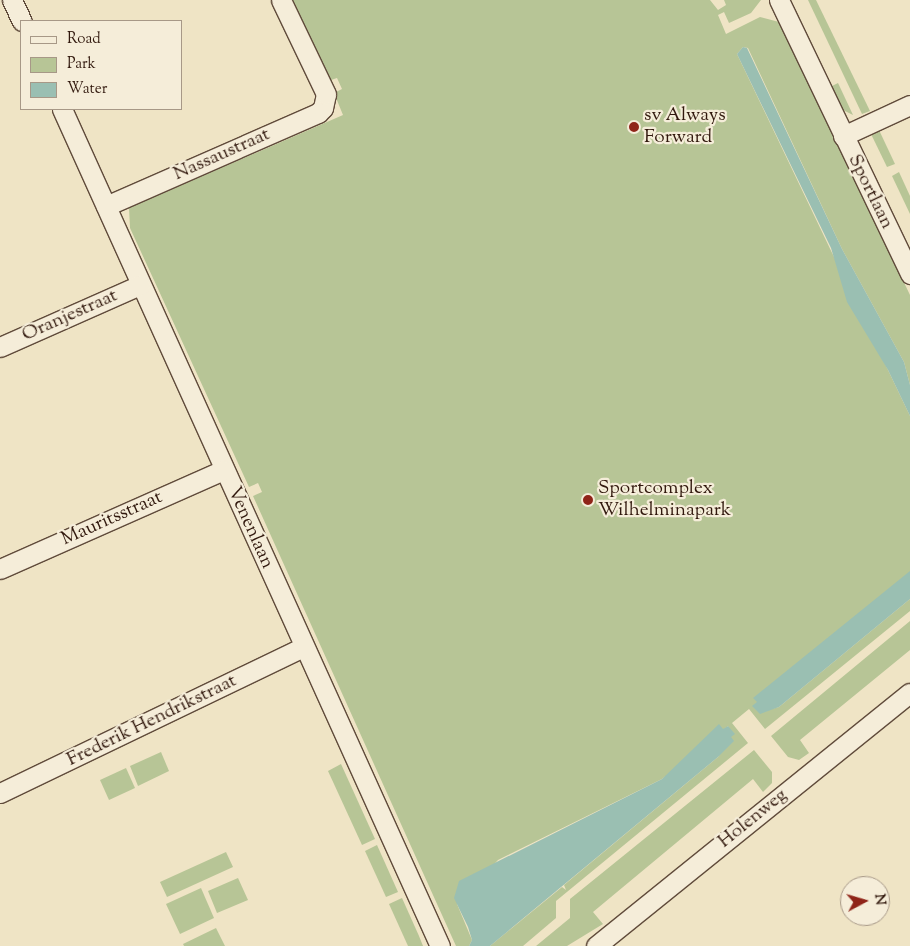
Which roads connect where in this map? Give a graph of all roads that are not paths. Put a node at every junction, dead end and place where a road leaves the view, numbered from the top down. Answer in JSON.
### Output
{"nodes":[{"id":1,"x":12,"y":0,"type":"edge"},
{"id":2,"x":281,"y":0,"type":"edge"},
{"id":3,"x":779,"y":0,"type":"edge"},
{"id":4,"x":22,"y":20,"type":"edge"},
{"id":5,"x":910,"y":105,"type":"edge"},
{"id":6,"x":62,"y":110,"type":"edge"},
{"id":7,"x":843,"y":136,"type":"junction"},
{"id":8,"x":106,"y":206,"type":"junction"},
{"id":9,"x":910,"y":274,"type":"edge"},
{"id":10,"x":140,"y":285,"type":"junction"},
{"id":11,"x":0,"y":347,"type":"edge"},
{"id":12,"x":224,"y":470,"type":"junction"},
{"id":13,"x":0,"y":568,"type":"edge"},
{"id":14,"x":304,"y":647,"type":"junction"},
{"id":15,"x":910,"y":693,"type":"edge"},
{"id":16,"x":0,"y":793,"type":"edge"},
{"id":17,"x":440,"y":946,"type":"edge"},
{"id":18,"x":596,"y":946,"type":"edge"}],
"edges":[{"from":1,"to":4,"type":"street"},
{"from":2,"to":8,"type":"street","name":"Nassaustraat"},
{"from":3,"to":7,"type":"street","name":"Sportlaan"},
{"from":5,"to":7,"type":"street","name":"Sportlaan"},
{"from":6,"to":8,"type":"street","name":"Venenlaan"},
{"from":7,"to":9,"type":"street","name":"Sportlaan"},
{"from":8,"to":10,"type":"street","name":"Venenlaan"},
{"from":10,"to":11,"type":"street","name":"Oranjestraat"},
{"from":10,"to":12,"type":"street","name":"Venenlaan"},
{"from":12,"to":13,"type":"street","name":"Mauritsstraat"},
{"from":12,"to":14,"type":"street","name":"Venenlaan"},
{"from":14,"to":16,"type":"street","name":"Frederik Hendrikstraat"},
{"from":14,"to":17,"type":"street","name":"Venenlaan"},
{"from":15,"to":18,"type":"street","name":"Holenweg"}]}
